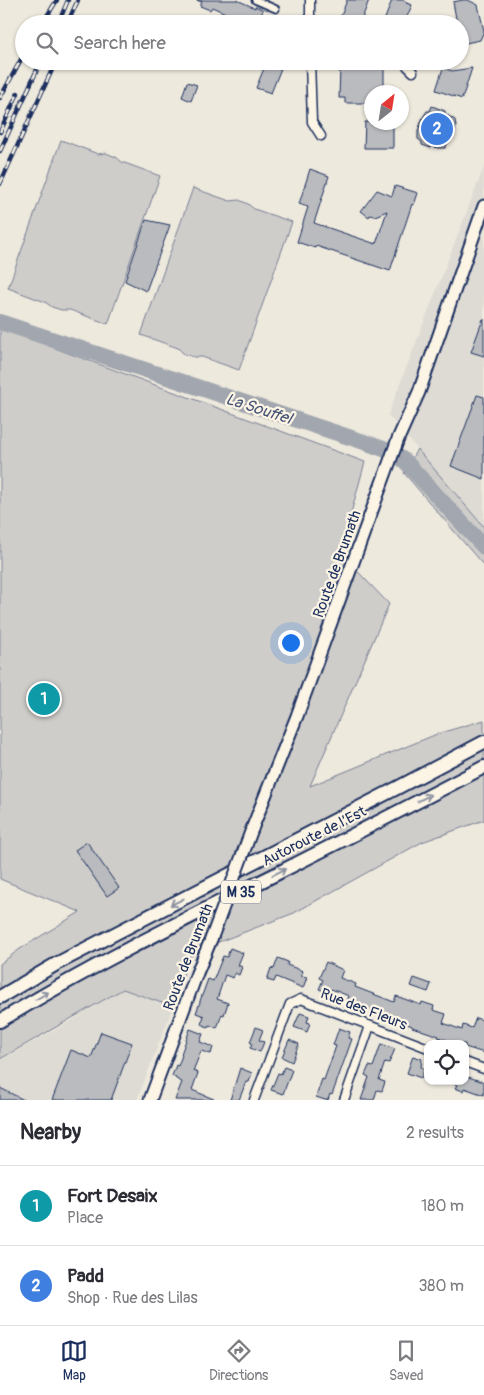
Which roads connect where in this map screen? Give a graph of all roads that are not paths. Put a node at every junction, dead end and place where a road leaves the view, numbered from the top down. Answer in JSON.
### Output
{"nodes":[{"id":1,"x":255,"y":0,"type":"edge"},
{"id":2,"x":310,"y":0,"type":"edge"},
{"id":3,"x":276,"y":9,"type":"dead end"},
{"id":4,"x":310,"y":15,"type":"edge"},
{"id":5,"x":310,"y":70,"type":"edge"},
{"id":6,"x":322,"y":136,"type":"dead end"},
{"id":7,"x":484,"y":206,"type":"edge"},
{"id":8,"x":484,"y":742,"type":"edge"},
{"id":9,"x":484,"y":766,"type":"edge"},
{"id":10,"x":0,"y":997,"type":"edge"},
{"id":11,"x":0,"y":1021,"type":"edge"},
{"id":12,"x":370,"y":1026,"type":"junction"},
{"id":13,"x":424,"y":1046,"type":"edge"},
{"id":14,"x":469,"y":1063,"type":"edge"},
{"id":15,"x":484,"y":1069,"type":"edge"},
{"id":16,"x":150,"y":1100,"type":"edge"},
{"id":17,"x":254,"y":1100,"type":"edge"},
{"id":18,"x":344,"y":1100,"type":"edge"}],
"edges":[{"from":1,"to":3,"type":"street"},
{"from":2,"to":4,"type":"street"},
{"from":5,"to":6,"type":"street"},
{"from":7,"to":16,"type":"main road","name":"Route de Brumath","bridge":true},
{"from":8,"to":10,"type":"highway","name":"Autoroute de l’Est","number":"M 35","one_way":true},
{"from":11,"to":9,"type":"highway","name":"Autoroute de l’Est","number":"M 35","one_way":true},
{"from":12,"to":13,"type":"street","name":"Rue des Fleurs"},
{"from":12,"to":17,"type":"street","name":"Rue des Fleurs"},
{"from":12,"to":18,"type":"street"},
{"from":14,"to":15,"type":"street"}]}
